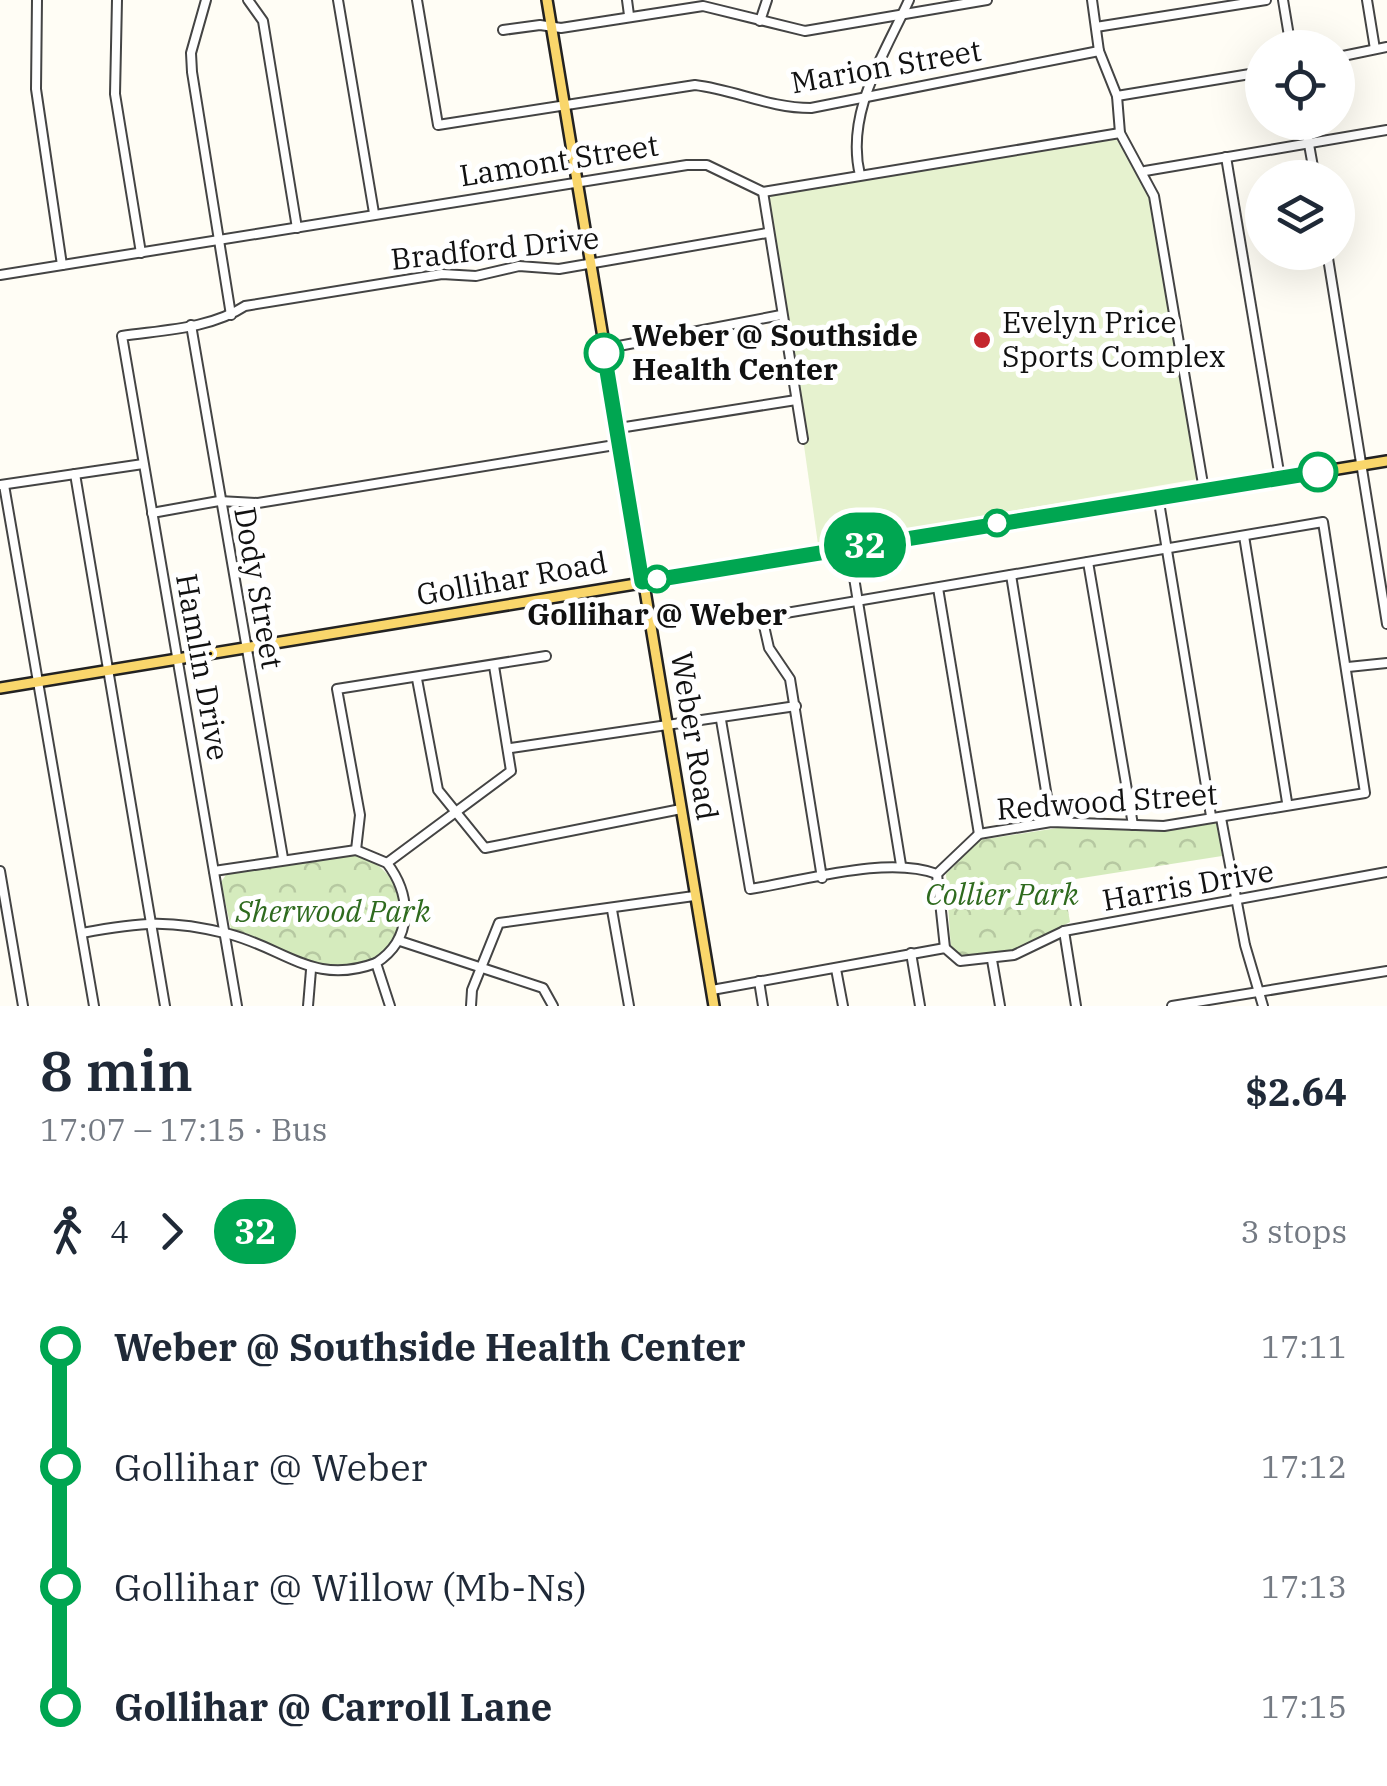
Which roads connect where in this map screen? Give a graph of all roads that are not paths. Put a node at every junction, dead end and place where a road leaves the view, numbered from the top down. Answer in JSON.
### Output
{"nodes":[{"id":1,"x":37,"y":0,"type":"edge"},
{"id":2,"x":116,"y":0,"type":"edge"},
{"id":3,"x":206,"y":0,"type":"edge"},
{"id":4,"x":248,"y":0,"type":"edge"},
{"id":5,"x":338,"y":0,"type":"edge"},
{"id":6,"x":417,"y":0,"type":"edge"},
{"id":7,"x":547,"y":0,"type":"edge"},
{"id":8,"x":627,"y":0,"type":"edge"},
{"id":9,"x":767,"y":0,"type":"edge"},
{"id":10,"x":909,"y":0,"type":"edge"},
{"id":11,"x":987,"y":0,"type":"edge"},
{"id":12,"x":1092,"y":0,"type":"edge"},
{"id":13,"x":1266,"y":0,"type":"edge"},
{"id":14,"x":1283,"y":0,"type":"edge"},
{"id":15,"x":1367,"y":0,"type":"edge"},
{"id":16,"x":703,"y":3,"type":"edge"},
{"id":17,"x":903,"y":14,"type":"junction"},
{"id":18,"x":629,"y":16,"type":"junction"},
{"id":19,"x":760,"y":21,"type":"junction"},
{"id":20,"x":551,"y":27,"type":"junction"},
{"id":21,"x":1096,"y":27,"type":"junction"},
{"id":22,"x":503,"y":30,"type":"dead end"},
{"id":23,"x":1288,"y":30,"type":"edge"},
{"id":24,"x":1387,"y":47,"type":"edge"},
{"id":25,"x":1375,"y":49,"type":"junction"},
{"id":26,"x":1099,"y":51,"type":"junction"},
{"id":27,"x":1355,"y":53,"type":"edge"},
{"id":28,"x":1245,"y":75,"type":"edge"},
{"id":29,"x":867,"y":96,"type":"junction"},
{"id":30,"x":1117,"y":96,"type":"junction"},
{"id":31,"x":563,"y":104,"type":"junction"},
{"id":32,"x":1387,"y":130,"type":"edge"},
{"id":33,"x":1120,"y":133,"type":"junction"},
{"id":34,"x":1309,"y":140,"type":"edge"},
{"id":35,"x":1310,"y":143,"type":"junction"},
{"id":36,"x":1226,"y":157,"type":"junction"},
{"id":37,"x":1312,"y":160,"type":"edge"},
{"id":38,"x":1144,"y":171,"type":"junction"},
{"id":39,"x":860,"y":174,"type":"junction"},
{"id":40,"x":576,"y":181,"type":"junction"},
{"id":41,"x":764,"y":192,"type":"junction"},
{"id":42,"x":374,"y":214,"type":"junction"},
{"id":43,"x":297,"y":228,"type":"junction"},
{"id":44,"x":767,"y":234,"type":"junction"},
{"id":45,"x":217,"y":240,"type":"junction"},
{"id":46,"x":141,"y":253,"type":"junction"},
{"id":47,"x":589,"y":264,"type":"junction"},
{"id":48,"x":62,"y":265,"type":"junction"},
{"id":49,"x":1329,"y":270,"type":"edge"},
{"id":50,"x":0,"y":275,"type":"edge"},
{"id":51,"x":230,"y":315,"type":"junction"},
{"id":52,"x":781,"y":315,"type":"junction"},
{"id":53,"x":191,"y":326,"type":"junction"},
{"id":54,"x":122,"y":336,"type":"joint"},
{"id":55,"x":603,"y":349,"type":"junction"},
{"id":56,"x":796,"y":400,"type":"junction"},
{"id":57,"x":618,"y":428,"type":"junction"},
{"id":58,"x":803,"y":439,"type":"dead end"},
{"id":59,"x":621,"y":444,"type":"junction"},
{"id":60,"x":1387,"y":461,"type":"edge"},
{"id":61,"x":144,"y":464,"type":"junction"},
{"id":62,"x":1360,"y":466,"type":"junction"},
{"id":63,"x":75,"y":474,"type":"junction"},
{"id":64,"x":1280,"y":478,"type":"junction"},
{"id":65,"x":2,"y":485,"type":"edge"},
{"id":66,"x":1204,"y":490,"type":"junction"},
{"id":67,"x":1158,"y":496,"type":"junction"},
{"id":68,"x":219,"y":500,"type":"junction"},
{"id":69,"x":152,"y":513,"type":"junction"},
{"id":70,"x":1244,"y":536,"type":"junction"},
{"id":71,"x":849,"y":547,"type":"junction"},
{"id":72,"x":1166,"y":548,"type":"junction"},
{"id":73,"x":1088,"y":562,"type":"junction"},
{"id":74,"x":1011,"y":574,"type":"junction"},
{"id":75,"x":642,"y":582,"type":"junction"},
{"id":76,"x":938,"y":588,"type":"junction"},
{"id":77,"x":1384,"y":595,"type":"edge"},
{"id":78,"x":857,"y":601,"type":"junction"},
{"id":79,"x":1387,"y":624,"type":"edge"},
{"id":80,"x":248,"y":651,"type":"junction"},
{"id":81,"x":546,"y":656,"type":"dead end"},
{"id":82,"x":178,"y":660,"type":"junction"},
{"id":83,"x":1387,"y":663,"type":"edge"},
{"id":84,"x":494,"y":666,"type":"junction"},
{"id":85,"x":1348,"y":667,"type":"junction"},
{"id":86,"x":108,"y":672,"type":"junction"},
{"id":87,"x":417,"y":679,"type":"junction"},
{"id":88,"x":38,"y":681,"type":"junction"},
{"id":89,"x":0,"y":688,"type":"edge"},
{"id":90,"x":796,"y":706,"type":"junction"},
{"id":91,"x":720,"y":720,"type":"junction"},
{"id":92,"x":668,"y":724,"type":"junction"},
{"id":93,"x":511,"y":748,"type":"junction"},
{"id":94,"x":1288,"y":802,"type":"junction"},
{"id":95,"x":681,"y":809,"type":"junction"},
{"id":96,"x":457,"y":812,"type":"junction"},
{"id":97,"x":1216,"y":817,"type":"junction"},
{"id":98,"x":1052,"y":822,"type":"junction"},
{"id":99,"x":1133,"y":825,"type":"junction"},
{"id":100,"x":979,"y":834,"type":"junction"},
{"id":101,"x":356,"y":850,"type":"junction"},
{"id":102,"x":283,"y":858,"type":"junction"},
{"id":103,"x":387,"y":863,"type":"junction"},
{"id":104,"x":900,"y":865,"type":"junction"},
{"id":105,"x":214,"y":870,"type":"junction"},
{"id":106,"x":0,"y":871,"type":"edge"},
{"id":107,"x":1387,"y":872,"type":"edge"},
{"id":108,"x":937,"y":874,"type":"junction"},
{"id":109,"x":822,"y":878,"type":"junction"},
{"id":110,"x":694,"y":896,"type":"junction"},
{"id":111,"x":1236,"y":900,"type":"junction"},
{"id":112,"x":612,"y":910,"type":"junction"},
{"id":113,"x":150,"y":920,"type":"junction"},
{"id":114,"x":1064,"y":931,"type":"junction"},
{"id":115,"x":82,"y":933,"type":"junction"},
{"id":116,"x":224,"y":933,"type":"junction"},
{"id":117,"x":400,"y":941,"type":"junction"},
{"id":118,"x":945,"y":948,"type":"junction"},
{"id":119,"x":911,"y":953,"type":"junction"},
{"id":120,"x":992,"y":960,"type":"junction"},
{"id":121,"x":376,"y":963,"type":"junction"},
{"id":122,"x":482,"y":967,"type":"junction"},
{"id":123,"x":836,"y":969,"type":"junction"},
{"id":124,"x":311,"y":970,"type":"junction"},
{"id":125,"x":1387,"y":971,"type":"edge"},
{"id":126,"x":759,"y":982,"type":"junction"},
{"id":127,"x":712,"y":990,"type":"junction"},
{"id":128,"x":1260,"y":992,"type":"junction"},
{"id":129,"x":23,"y":1006,"type":"edge"},
{"id":130,"x":94,"y":1006,"type":"edge"},
{"id":131,"x":164,"y":1006,"type":"edge"},
{"id":132,"x":236,"y":1006,"type":"edge"},
{"id":133,"x":308,"y":1006,"type":"edge"},
{"id":134,"x":390,"y":1006,"type":"edge"},
{"id":135,"x":472,"y":1006,"type":"edge"},
{"id":136,"x":553,"y":1006,"type":"edge"},
{"id":137,"x":629,"y":1006,"type":"edge"},
{"id":138,"x":714,"y":1006,"type":"edge"},
{"id":139,"x":763,"y":1006,"type":"edge"},
{"id":140,"x":843,"y":1006,"type":"edge"},
{"id":141,"x":920,"y":1006,"type":"edge"},
{"id":142,"x":1000,"y":1006,"type":"edge"},
{"id":143,"x":1076,"y":1006,"type":"edge"},
{"id":144,"x":1172,"y":1006,"type":"edge"},
{"id":145,"x":1263,"y":1006,"type":"edge"}],
"edges":[{"from":1,"to":48,"type":"street"},
{"from":2,"to":46,"type":"street"},
{"from":3,"to":45,"type":"street"},
{"from":4,"to":43,"type":"street"},
{"from":5,"to":42,"type":"street"},
{"from":6,"to":31,"type":"street","name":"Marion Street"},
{"from":7,"to":20,"type":"main road","name":"Weber Road"},
{"from":8,"to":18,"type":"street"},
{"from":9,"to":19,"type":"street"},
{"from":10,"to":17,"type":"street"},
{"from":11,"to":17,"type":"street"},
{"from":12,"to":21,"type":"street"},
{"from":13,"to":21,"type":"street"},
{"from":14,"to":23,"type":"street"},
{"from":15,"to":25,"type":"street"},
{"from":16,"to":18,"type":"street"},
{"from":16,"to":19,"type":"street"},
{"from":17,"to":19,"type":"street"},
{"from":17,"to":29,"type":"street"},
{"from":18,"to":20,"type":"street"},
{"from":20,"to":22,"type":"street"},
{"from":20,"to":31,"type":"main road","name":"Weber Road"},
{"from":21,"to":26,"type":"street"},
{"from":24,"to":25,"type":"street"},
{"from":25,"to":27,"type":"street"},
{"from":26,"to":29,"type":"street","name":"Marion Street"},
{"from":26,"to":30,"type":"street"},
{"from":28,"to":30,"type":"street"},
{"from":29,"to":31,"type":"street","name":"Marion Street"},
{"from":29,"to":39,"type":"street"},
{"from":30,"to":33,"type":"street"},
{"from":31,"to":40,"type":"main road","name":"Weber Road"},
{"from":32,"to":35,"type":"street"},
{"from":33,"to":38,"type":"street"},
{"from":33,"to":39,"type":"street"},
{"from":34,"to":35,"type":"street"},
{"from":35,"to":36,"type":"street"},
{"from":35,"to":37,"type":"street"},
{"from":36,"to":38,"type":"street"},
{"from":36,"to":64,"type":"street"},
{"from":38,"to":66,"type":"street"},
{"from":39,"to":41,"type":"street"},
{"from":40,"to":41,"type":"street","name":"Lamont Street"},
{"from":40,"to":42,"type":"street","name":"Lamont Street"},
{"from":40,"to":47,"type":"main road","name":"Weber Road"},
{"from":41,"to":44,"type":"street"},
{"from":42,"to":43,"type":"street","name":"Lamont Street"},
{"from":43,"to":45,"type":"street","name":"Lamont Street"},
{"from":44,"to":47,"type":"street","name":"Bradford Drive"},
{"from":44,"to":52,"type":"street"},
{"from":45,"to":46,"type":"street","name":"Lamont Street"},
{"from":45,"to":51,"type":"street"},
{"from":46,"to":48,"type":"street","name":"Lamont Street"},
{"from":47,"to":51,"type":"street","name":"Bradford Drive"},
{"from":47,"to":55,"type":"main road","name":"Weber Road"},
{"from":48,"to":50,"type":"street","name":"Lamont Street"},
{"from":49,"to":62,"type":"street"},
{"from":51,"to":53,"type":"street","name":"Bradford Drive"},
{"from":52,"to":55,"type":"street"},
{"from":52,"to":56,"type":"street"},
{"from":53,"to":54,"type":"street","name":"Bradford Drive"},
{"from":53,"to":68,"type":"street","name":"Dody Street"},
{"from":54,"to":61,"type":"street","name":"Hamlin Drive"},
{"from":55,"to":57,"type":"main road","name":"Weber Road"},
{"from":56,"to":57,"type":"street"},
{"from":56,"to":58,"type":"street"},
{"from":57,"to":59,"type":"main road","name":"Weber Road"},
{"from":59,"to":68,"type":"street"},
{"from":59,"to":75,"type":"main road","name":"Weber Road"},
{"from":60,"to":62,"type":"main road","name":"Gollihar Road"},
{"from":61,"to":63,"type":"street"},
{"from":61,"to":69,"type":"street","name":"Hamlin Drive"},
{"from":62,"to":64,"type":"main road","name":"Gollihar Road"},
{"from":62,"to":77,"type":"street"},
{"from":63,"to":65,"type":"street"},
{"from":63,"to":86,"type":"street"},
{"from":64,"to":66,"type":"main road","name":"Gollihar Road"},
{"from":65,"to":88,"type":"street"},
{"from":66,"to":67,"type":"main road","name":"Gollihar Road"},
{"from":67,"to":71,"type":"main road","name":"Gollihar Road"},
{"from":67,"to":72,"type":"street"},
{"from":68,"to":69,"type":"street"},
{"from":68,"to":80,"type":"street","name":"Dody Street"},
{"from":69,"to":82,"type":"street","name":"Hamlin Drive"},
{"from":70,"to":72,"type":"street"},
{"from":70,"to":85,"type":"street"},
{"from":70,"to":94,"type":"street"},
{"from":71,"to":75,"type":"main road","name":"Gollihar Road"},
{"from":71,"to":78,"type":"street"},
{"from":72,"to":73,"type":"street"},
{"from":72,"to":97,"type":"street"},
{"from":73,"to":74,"type":"street"},
{"from":73,"to":99,"type":"street"},
{"from":74,"to":76,"type":"street"},
{"from":74,"to":98,"type":"street"},
{"from":75,"to":80,"type":"main road","name":"Gollihar Road"},
{"from":75,"to":92,"type":"main road","name":"Weber Road"},
{"from":76,"to":78,"type":"street"},
{"from":76,"to":100,"type":"street"},
{"from":77,"to":79,"type":"street"},
{"from":78,"to":90,"type":"street"},
{"from":78,"to":104,"type":"street"},
{"from":80,"to":82,"type":"main road","name":"Gollihar Road"},
{"from":80,"to":102,"type":"street","name":"Dody Street"},
{"from":81,"to":84,"type":"street"},
{"from":82,"to":86,"type":"main road","name":"Gollihar Road"},
{"from":82,"to":105,"type":"street","name":"Hamlin Drive"},
{"from":83,"to":85,"type":"street"},
{"from":84,"to":87,"type":"street"},
{"from":84,"to":93,"type":"street"},
{"from":85,"to":94,"type":"street","name":"Redwood Street"},
{"from":86,"to":88,"type":"main road","name":"Gollihar Road"},
{"from":86,"to":113,"type":"street"},
{"from":87,"to":96,"type":"street"},
{"from":87,"to":101,"type":"street"},
{"from":88,"to":89,"type":"main road","name":"Gollihar Road"},
{"from":88,"to":115,"type":"street"},
{"from":90,"to":91,"type":"street"},
{"from":90,"to":109,"type":"street"},
{"from":91,"to":92,"type":"street"},
{"from":91,"to":109,"type":"street"},
{"from":92,"to":93,"type":"street"},
{"from":92,"to":95,"type":"main road","name":"Weber Road"},
{"from":93,"to":96,"type":"street"},
{"from":94,"to":97,"type":"street","name":"Redwood Street"},
{"from":95,"to":96,"type":"street"},
{"from":95,"to":110,"type":"main road","name":"Weber Road"},
{"from":96,"to":103,"type":"street"},
{"from":97,"to":99,"type":"street","name":"Redwood Street"},
{"from":97,"to":111,"type":"street"},
{"from":98,"to":99,"type":"street","name":"Redwood Street"},
{"from":98,"to":100,"type":"street","name":"Redwood Street"},
{"from":100,"to":108,"type":"street","name":"Redwood Street"},
{"from":101,"to":102,"type":"street"},
{"from":101,"to":103,"type":"street"},
{"from":102,"to":105,"type":"street"},
{"from":103,"to":117,"type":"street"},
{"from":104,"to":108,"type":"street"},
{"from":104,"to":109,"type":"street"},
{"from":105,"to":116,"type":"street","name":"Hamlin Drive"},
{"from":106,"to":129,"type":"street"},
{"from":107,"to":111,"type":"street","name":"Harris Drive"},
{"from":108,"to":118,"type":"street"},
{"from":110,"to":112,"type":"street"},
{"from":110,"to":127,"type":"main road","name":"Weber Road"},
{"from":111,"to":114,"type":"street","name":"Harris Drive"},
{"from":111,"to":128,"type":"street"},
{"from":112,"to":122,"type":"street"},
{"from":112,"to":137,"type":"street"},
{"from":113,"to":115,"type":"street"},
{"from":113,"to":116,"type":"street"},
{"from":113,"to":131,"type":"street"},
{"from":114,"to":120,"type":"street","name":"Harris Drive"},
{"from":114,"to":143,"type":"street"},
{"from":115,"to":130,"type":"street"},
{"from":116,"to":124,"type":"street"},
{"from":116,"to":132,"type":"street","name":"Hamlin Drive"},
{"from":117,"to":121,"type":"street"},
{"from":117,"to":122,"type":"street"},
{"from":118,"to":119,"type":"street"},
{"from":118,"to":120,"type":"street"},
{"from":119,"to":123,"type":"street"},
{"from":119,"to":141,"type":"street"},
{"from":120,"to":142,"type":"street"},
{"from":121,"to":124,"type":"street"},
{"from":121,"to":134,"type":"street"},
{"from":122,"to":135,"type":"street"},
{"from":122,"to":136,"type":"street"},
{"from":123,"to":126,"type":"street"},
{"from":123,"to":140,"type":"street"},
{"from":124,"to":133,"type":"street"},
{"from":125,"to":128,"type":"street"},
{"from":126,"to":127,"type":"street"},
{"from":126,"to":139,"type":"street"},
{"from":127,"to":138,"type":"main road","name":"Weber Road"},
{"from":128,"to":144,"type":"street"},
{"from":128,"to":145,"type":"street"}]}
